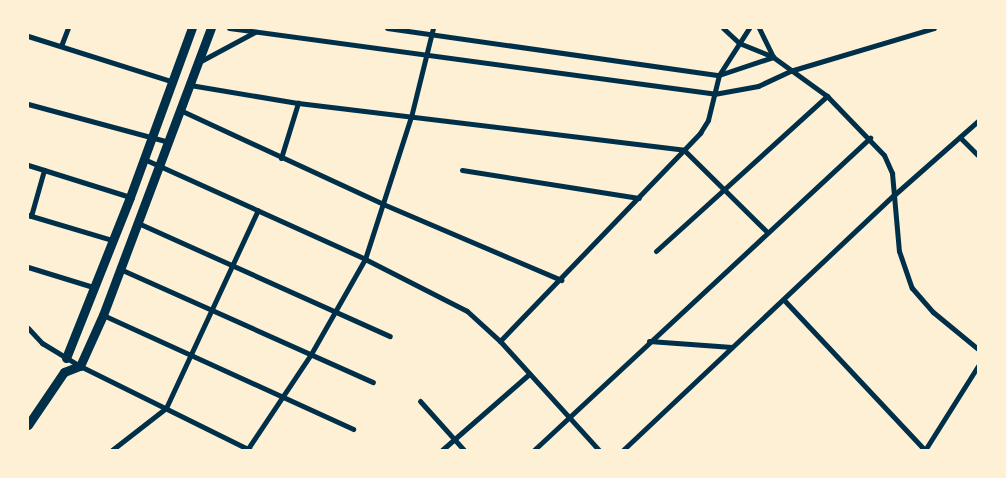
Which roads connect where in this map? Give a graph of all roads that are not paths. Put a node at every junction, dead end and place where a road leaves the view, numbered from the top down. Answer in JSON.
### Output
{"nodes":[{"id":1,"x":68,"y":28,"type":"edge"},
{"id":2,"x":192,"y":28,"type":"edge"},
{"id":3,"x":211,"y":28,"type":"edge"},
{"id":4,"x":230,"y":28,"type":"edge"},
{"id":5,"x":387,"y":28,"type":"edge"},
{"id":6,"x":723,"y":28,"type":"edge"},
{"id":7,"x":749,"y":28,"type":"edge"},
{"id":8,"x":759,"y":28,"type":"edge"},
{"id":9,"x":934,"y":28,"type":"edge"},
{"id":10,"x":432,"y":30,"type":"edge"},
{"id":11,"x":256,"y":32,"type":"junction"},
{"id":12,"x":28,"y":36,"type":"edge"},
{"id":13,"x":739,"y":43,"type":"junction"},
{"id":14,"x":60,"y":46,"type":"junction"},
{"id":15,"x":426,"y":54,"type":"junction"},
{"id":16,"x":773,"y":57,"type":"junction"},
{"id":17,"x":199,"y":62,"type":"junction"},
{"id":18,"x":790,"y":71,"type":"junction"},
{"id":19,"x":719,"y":75,"type":"junction"},
{"id":20,"x":171,"y":81,"type":"junction"},
{"id":21,"x":190,"y":85,"type":"junction"},
{"id":22,"x":714,"y":94,"type":"junction"},
{"id":23,"x":827,"y":96,"type":"junction"},
{"id":24,"x":298,"y":103,"type":"junction"},
{"id":25,"x":28,"y":104,"type":"edge"},
{"id":26,"x":180,"y":110,"type":"junction"},
{"id":27,"x":28,"y":111,"type":"edge"},
{"id":28,"x":411,"y":117,"type":"junction"},
{"id":29,"x":978,"y":120,"type":"edge"},
{"id":30,"x":960,"y":136,"type":"junction"},
{"id":31,"x":152,"y":137,"type":"junction"},
{"id":32,"x":870,"y":138,"type":"junction"},
{"id":33,"x":168,"y":142,"type":"junction"},
{"id":34,"x":684,"y":150,"type":"junction"},
{"id":35,"x":978,"y":155,"type":"edge"},
{"id":36,"x":281,"y":158,"type":"junction"},
{"id":37,"x":144,"y":159,"type":"junction"},
{"id":38,"x":28,"y":165,"type":"edge"},
{"id":39,"x":160,"y":165,"type":"junction"},
{"id":40,"x":44,"y":170,"type":"junction"},
{"id":41,"x":462,"y":170,"type":"dead end"},
{"id":42,"x":724,"y":189,"type":"junction"},
{"id":43,"x":894,"y":195,"type":"junction"},
{"id":44,"x":130,"y":197,"type":"junction"},
{"id":45,"x":640,"y":198,"type":"junction"},
{"id":46,"x":383,"y":204,"type":"junction"},
{"id":47,"x":258,"y":210,"type":"junction"},
{"id":48,"x":29,"y":215,"type":"edge"},
{"id":49,"x":138,"y":223,"type":"junction"},
{"id":50,"x":766,"y":231,"type":"junction"},
{"id":51,"x":112,"y":240,"type":"junction"},
{"id":52,"x":656,"y":250,"type":"dead end"},
{"id":53,"x":365,"y":259,"type":"junction"},
{"id":54,"x":232,"y":265,"type":"junction"},
{"id":55,"x":28,"y":267,"type":"edge"},
{"id":56,"x":120,"y":269,"type":"junction"},
{"id":57,"x":561,"y":280,"type":"junction"},
{"id":58,"x":93,"y":287,"type":"junction"},
{"id":59,"x":784,"y":300,"type":"junction"},
{"id":60,"x":212,"y":310,"type":"junction"},
{"id":61,"x":336,"y":312,"type":"junction"},
{"id":62,"x":103,"y":315,"type":"junction"},
{"id":63,"x":28,"y":328,"type":"edge"},
{"id":64,"x":390,"y":336,"type":"dead end"},
{"id":65,"x":500,"y":341,"type":"junction"},
{"id":66,"x":649,"y":341,"type":"junction"},
{"id":67,"x":732,"y":347,"type":"junction"},
{"id":68,"x":978,"y":349,"type":"edge"},
{"id":69,"x":311,"y":354,"type":"junction"},
{"id":70,"x":190,"y":355,"type":"junction"},
{"id":71,"x":66,"y":358,"type":"junction"},
{"id":72,"x":80,"y":366,"type":"junction"},
{"id":73,"x":978,"y":366,"type":"edge"},
{"id":74,"x":64,"y":372,"type":"junction"},
{"id":75,"x":529,"y":374,"type":"junction"},
{"id":76,"x":374,"y":382,"type":"dead end"},
{"id":77,"x":284,"y":398,"type":"junction"},
{"id":78,"x":420,"y":401,"type":"dead end"},
{"id":79,"x":166,"y":408,"type":"junction"},
{"id":80,"x":31,"y":417,"type":"edge"},
{"id":81,"x":569,"y":418,"type":"junction"},
{"id":82,"x":28,"y":426,"type":"edge"},
{"id":83,"x":353,"y":429,"type":"dead end"},
{"id":84,"x":455,"y":440,"type":"junction"},
{"id":85,"x":116,"y":450,"type":"edge"},
{"id":86,"x":249,"y":450,"type":"edge"},
{"id":87,"x":442,"y":450,"type":"edge"},
{"id":88,"x":464,"y":450,"type":"edge"},
{"id":89,"x":534,"y":450,"type":"edge"},
{"id":90,"x":599,"y":450,"type":"edge"},
{"id":91,"x":623,"y":450,"type":"edge"},
{"id":92,"x":925,"y":450,"type":"edge"}],
"edges":[{"from":1,"to":14,"type":"street"},
{"from":2,"to":20,"type":"street"},
{"from":3,"to":17,"type":"street"},
{"from":4,"to":11,"type":"street"},
{"from":5,"to":10,"type":"street"},
{"from":6,"to":13,"type":"street"},
{"from":7,"to":13,"type":"street"},
{"from":8,"to":16,"type":"street"},
{"from":9,"to":18,"type":"street"},
{"from":10,"to":15,"type":"street"},
{"from":10,"to":19,"type":"street"},
{"from":11,"to":15,"type":"street"},
{"from":11,"to":17,"type":"street"},
{"from":12,"to":14,"type":"street"},
{"from":13,"to":16,"type":"street"},
{"from":13,"to":19,"type":"street"},
{"from":14,"to":20,"type":"street"},
{"from":15,"to":22,"type":"street"},
{"from":15,"to":28,"type":"street"},
{"from":16,"to":18,"type":"street"},
{"from":16,"to":19,"type":"street"},
{"from":17,"to":21,"type":"street"},
{"from":18,"to":22,"type":"street"},
{"from":18,"to":23,"type":"street"},
{"from":19,"to":22,"type":"street"},
{"from":20,"to":31,"type":"street"},
{"from":21,"to":24,"type":"street"},
{"from":21,"to":26,"type":"street"},
{"from":22,"to":34,"type":"street"},
{"from":23,"to":32,"type":"street"},
{"from":23,"to":42,"type":"street"},
{"from":24,"to":28,"type":"street"},
{"from":24,"to":36,"type":"street"},
{"from":25,"to":27,"type":"street"},
{"from":25,"to":31,"type":"street"},
{"from":26,"to":33,"type":"street"},
{"from":26,"to":36,"type":"street"},
{"from":28,"to":34,"type":"street"},
{"from":28,"to":46,"type":"street"},
{"from":29,"to":30,"type":"street"},
{"from":30,"to":35,"type":"street"},
{"from":30,"to":43,"type":"street"},
{"from":31,"to":33,"type":"street"},
{"from":31,"to":37,"type":"street"},
{"from":32,"to":43,"type":"street"},
{"from":32,"to":50,"type":"street"},
{"from":33,"to":39,"type":"street"},
{"from":34,"to":42,"type":"street"},
{"from":34,"to":45,"type":"street"},
{"from":36,"to":46,"type":"street"},
{"from":37,"to":39,"type":"street"},
{"from":37,"to":44,"type":"street"},
{"from":38,"to":40,"type":"street"},
{"from":39,"to":47,"type":"street"},
{"from":39,"to":49,"type":"street"},
{"from":40,"to":44,"type":"street"},
{"from":40,"to":48,"type":"street"},
{"from":41,"to":45,"type":"street"},
{"from":42,"to":50,"type":"street"},
{"from":42,"to":52,"type":"street"},
{"from":43,"to":59,"type":"street"},
{"from":43,"to":68,"type":"street"},
{"from":44,"to":51,"type":"street"},
{"from":45,"to":57,"type":"street"},
{"from":46,"to":53,"type":"street"},
{"from":46,"to":57,"type":"street"},
{"from":47,"to":53,"type":"street"},
{"from":47,"to":54,"type":"street"},
{"from":48,"to":51,"type":"street"},
{"from":49,"to":54,"type":"street"},
{"from":49,"to":56,"type":"street"},
{"from":50,"to":66,"type":"street"},
{"from":51,"to":58,"type":"street"},
{"from":53,"to":61,"type":"street"},
{"from":53,"to":65,"type":"street"},
{"from":54,"to":60,"type":"street"},
{"from":54,"to":61,"type":"street"},
{"from":55,"to":58,"type":"street"},
{"from":56,"to":60,"type":"street"},
{"from":56,"to":62,"type":"street"},
{"from":57,"to":65,"type":"street"},
{"from":58,"to":71,"type":"street"},
{"from":59,"to":67,"type":"street"},
{"from":59,"to":92,"type":"street"},
{"from":60,"to":69,"type":"street"},
{"from":60,"to":70,"type":"street"},
{"from":61,"to":64,"type":"street"},
{"from":61,"to":69,"type":"street"},
{"from":62,"to":70,"type":"street"},
{"from":62,"to":72,"type":"street"},
{"from":63,"to":71,"type":"street"},
{"from":65,"to":75,"type":"street"},
{"from":66,"to":67,"type":"street"},
{"from":66,"to":81,"type":"street"},
{"from":67,"to":91,"type":"street"},
{"from":69,"to":76,"type":"street"},
{"from":69,"to":77,"type":"street"},
{"from":70,"to":77,"type":"street"},
{"from":70,"to":79,"type":"street"},
{"from":71,"to":72,"type":"street"},
{"from":71,"to":74,"type":"street"},
{"from":72,"to":74,"type":"street"},
{"from":72,"to":79,"type":"street"},
{"from":73,"to":92,"type":"street"},
{"from":74,"to":80,"type":"street"},
{"from":75,"to":81,"type":"street"},
{"from":75,"to":84,"type":"street"},
{"from":77,"to":83,"type":"street"},
{"from":77,"to":86,"type":"street"},
{"from":78,"to":84,"type":"street"},
{"from":79,"to":85,"type":"street"},
{"from":79,"to":86,"type":"street"},
{"from":80,"to":82,"type":"street"},
{"from":81,"to":89,"type":"street"},
{"from":81,"to":90,"type":"street"},
{"from":84,"to":87,"type":"street"},
{"from":84,"to":88,"type":"street"}]}
